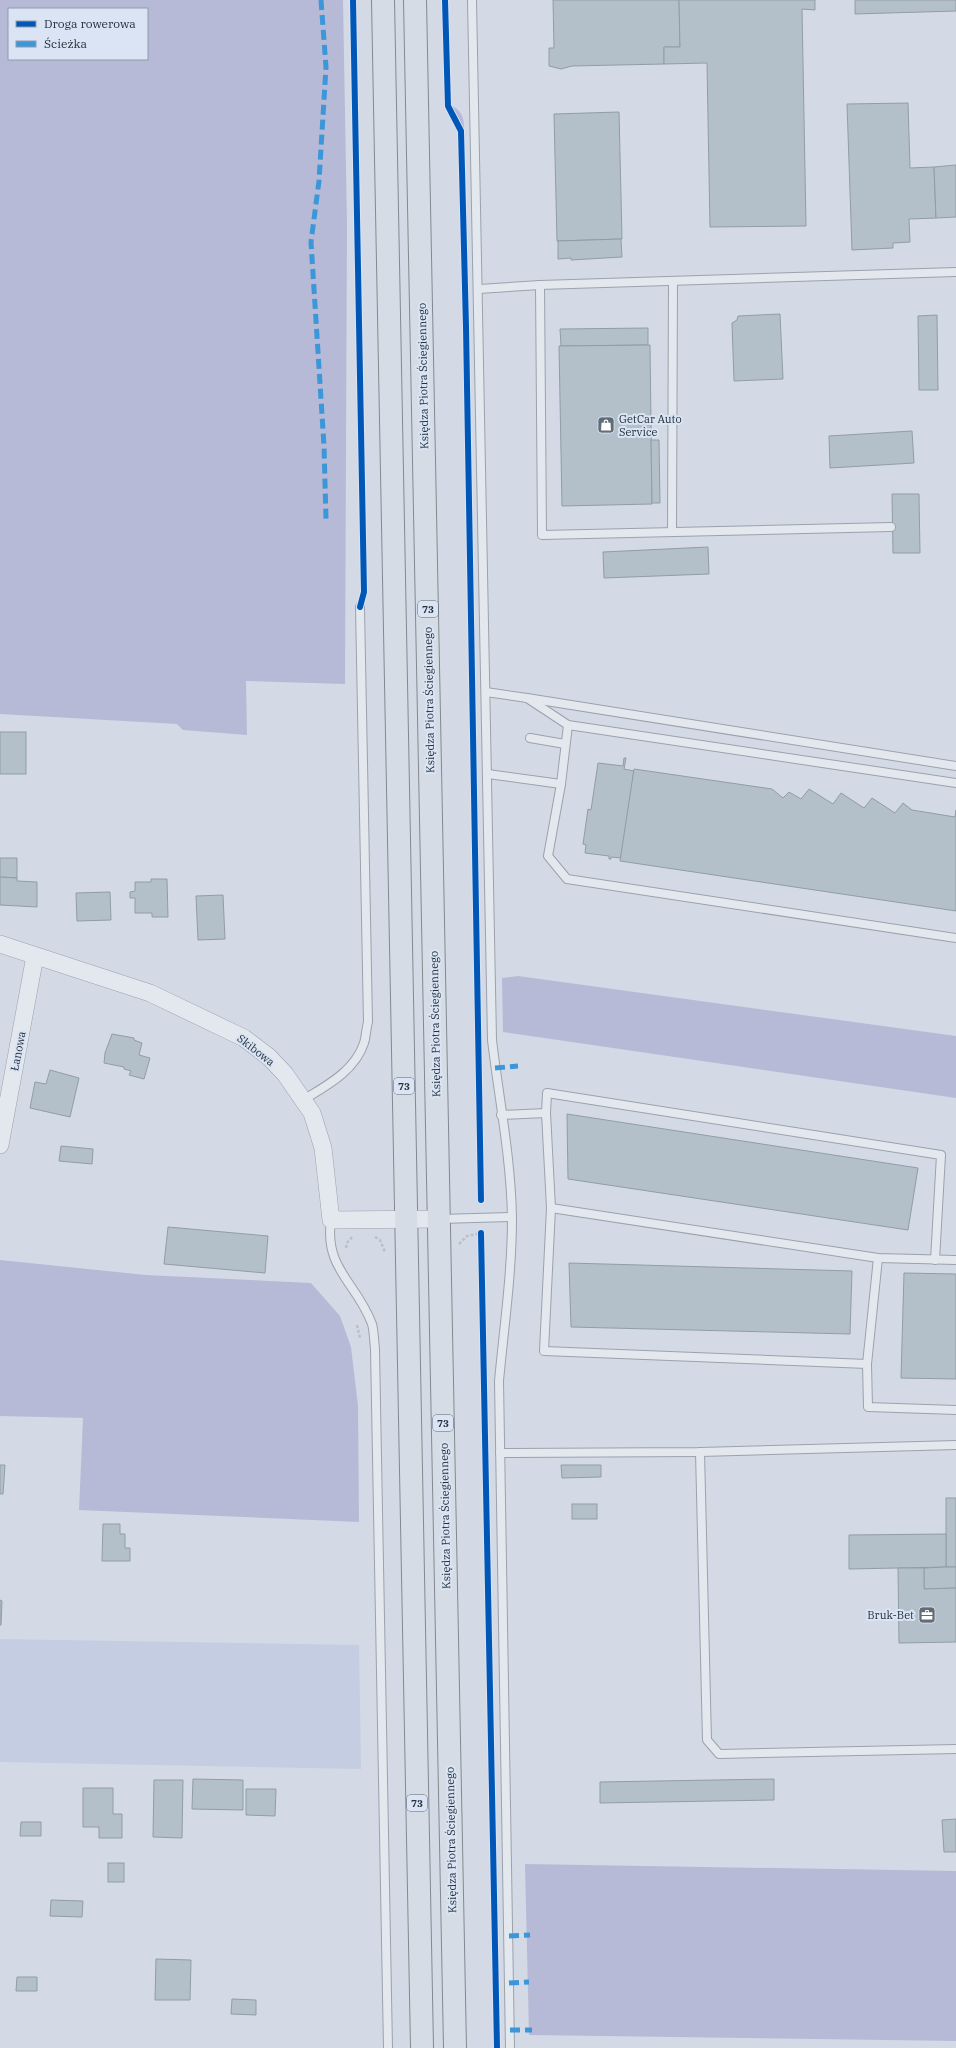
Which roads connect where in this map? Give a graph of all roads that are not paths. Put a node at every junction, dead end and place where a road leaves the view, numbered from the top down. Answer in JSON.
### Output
{"nodes":[{"id":1,"x":383,"y":0,"type":"edge"},
{"id":2,"x":415,"y":0,"type":"edge"},
{"id":3,"x":472,"y":0,"type":"edge"},
{"id":4,"x":956,"y":272,"type":"edge"},
{"id":5,"x":674,"y":281,"type":"junction"},
{"id":6,"x":540,"y":285,"type":"junction"},
{"id":7,"x":479,"y":289,"type":"junction"},
{"id":8,"x":891,"y":527,"type":"dead end"},
{"id":9,"x":672,"y":532,"type":"junction"},
{"id":10,"x":360,"y":607,"type":"road end"},
{"id":11,"x":486,"y":692,"type":"junction"},
{"id":12,"x":527,"y":698,"type":"junction"},
{"id":13,"x":568,"y":725,"type":"junction"},
{"id":14,"x":530,"y":738,"type":"dead end"},
{"id":15,"x":565,"y":744,"type":"junction"},
{"id":16,"x":956,"y":766,"type":"edge"},
{"id":17,"x":488,"y":774,"type":"junction"},
{"id":18,"x":956,"y":783,"type":"edge"},
{"id":19,"x":561,"y":784,"type":"junction"},
{"id":20,"x":956,"y":938,"type":"edge"},
{"id":21,"x":0,"y":944,"type":"edge"},
{"id":22,"x":36,"y":956,"type":"junction"},
{"id":23,"x":303,"y":1100,"type":"junction"},
{"id":24,"x":546,"y":1113,"type":"junction"},
{"id":25,"x":501,"y":1115,"type":"junction"},
{"id":26,"x":0,"y":1145,"type":"edge"},
{"id":27,"x":551,"y":1208,"type":"junction"},
{"id":28,"x":512,"y":1217,"type":"junction"},
{"id":29,"x":406,"y":1219,"type":"junction"},
{"id":30,"x":439,"y":1219,"type":"junction"},
{"id":31,"x":330,"y":1220,"type":"junction"},
{"id":32,"x":878,"y":1258,"type":"junction"},
{"id":33,"x":935,"y":1260,"type":"junction"},
{"id":34,"x":956,"y":1260,"type":"edge"},
{"id":35,"x":867,"y":1364,"type":"junction"},
{"id":36,"x":956,"y":1410,"type":"edge"},
{"id":37,"x":956,"y":1445,"type":"edge"},
{"id":38,"x":700,"y":1452,"type":"junction"},
{"id":39,"x":500,"y":1453,"type":"junction"},
{"id":40,"x":956,"y":1750,"type":"edge"},
{"id":41,"x":388,"y":2048,"type":"edge"},
{"id":42,"x":422,"y":2048,"type":"edge"},
{"id":43,"x":455,"y":2048,"type":"edge"},
{"id":44,"x":510,"y":2048,"type":"edge"}],
"edges":[{"from":1,"to":29,"type":"main road","number":"73"},
{"from":2,"to":30,"type":"main road","name":"Księdza Piotra Ściegiennego","number":"73"},
{"from":3,"to":7,"type":"lane"},
{"from":4,"to":5,"type":"lane"},
{"from":5,"to":6,"type":"lane"},
{"from":5,"to":9,"type":"lane"},
{"from":6,"to":7,"type":"lane"},
{"from":6,"to":9,"type":"lane"},
{"from":7,"to":11,"type":"lane"},
{"from":8,"to":9,"type":"lane"},
{"from":10,"to":23,"type":"lane"},
{"from":11,"to":12,"type":"lane"},
{"from":11,"to":17,"type":"lane"},
{"from":12,"to":13,"type":"lane"},
{"from":12,"to":16,"type":"lane"},
{"from":13,"to":15,"type":"lane"},
{"from":13,"to":18,"type":"lane"},
{"from":14,"to":15,"type":"lane"},
{"from":15,"to":19,"type":"lane"},
{"from":17,"to":19,"type":"lane"},
{"from":17,"to":25,"type":"lane"},
{"from":19,"to":20,"type":"lane"},
{"from":21,"to":22,"type":"street","name":"Skibowa"},
{"from":22,"to":23,"type":"street","name":"Skibowa"},
{"from":22,"to":26,"type":"street","name":"Łanowa"},
{"from":23,"to":31,"type":"street","name":"Skibowa"},
{"from":24,"to":25,"type":"lane"},
{"from":24,"to":27,"type":"lane"},
{"from":24,"to":33,"type":"lane"},
{"from":25,"to":28,"type":"lane"},
{"from":27,"to":32,"type":"lane"},
{"from":27,"to":35,"type":"lane"},
{"from":28,"to":30,"type":"lane"},
{"from":28,"to":39,"type":"lane"},
{"from":29,"to":30,"type":"street"},
{"from":29,"to":31,"type":"street"},
{"from":29,"to":42,"type":"main road","number":"73"},
{"from":30,"to":43,"type":"main road","name":"Księdza Piotra Ściegiennego","number":"73"},
{"from":31,"to":41,"type":"lane"},
{"from":32,"to":33,"type":"lane"},
{"from":32,"to":35,"type":"lane"},
{"from":33,"to":34,"type":"lane"},
{"from":35,"to":36,"type":"lane"},
{"from":37,"to":38,"type":"lane"},
{"from":38,"to":39,"type":"lane"},
{"from":38,"to":40,"type":"lane"},
{"from":39,"to":44,"type":"lane"}]}
